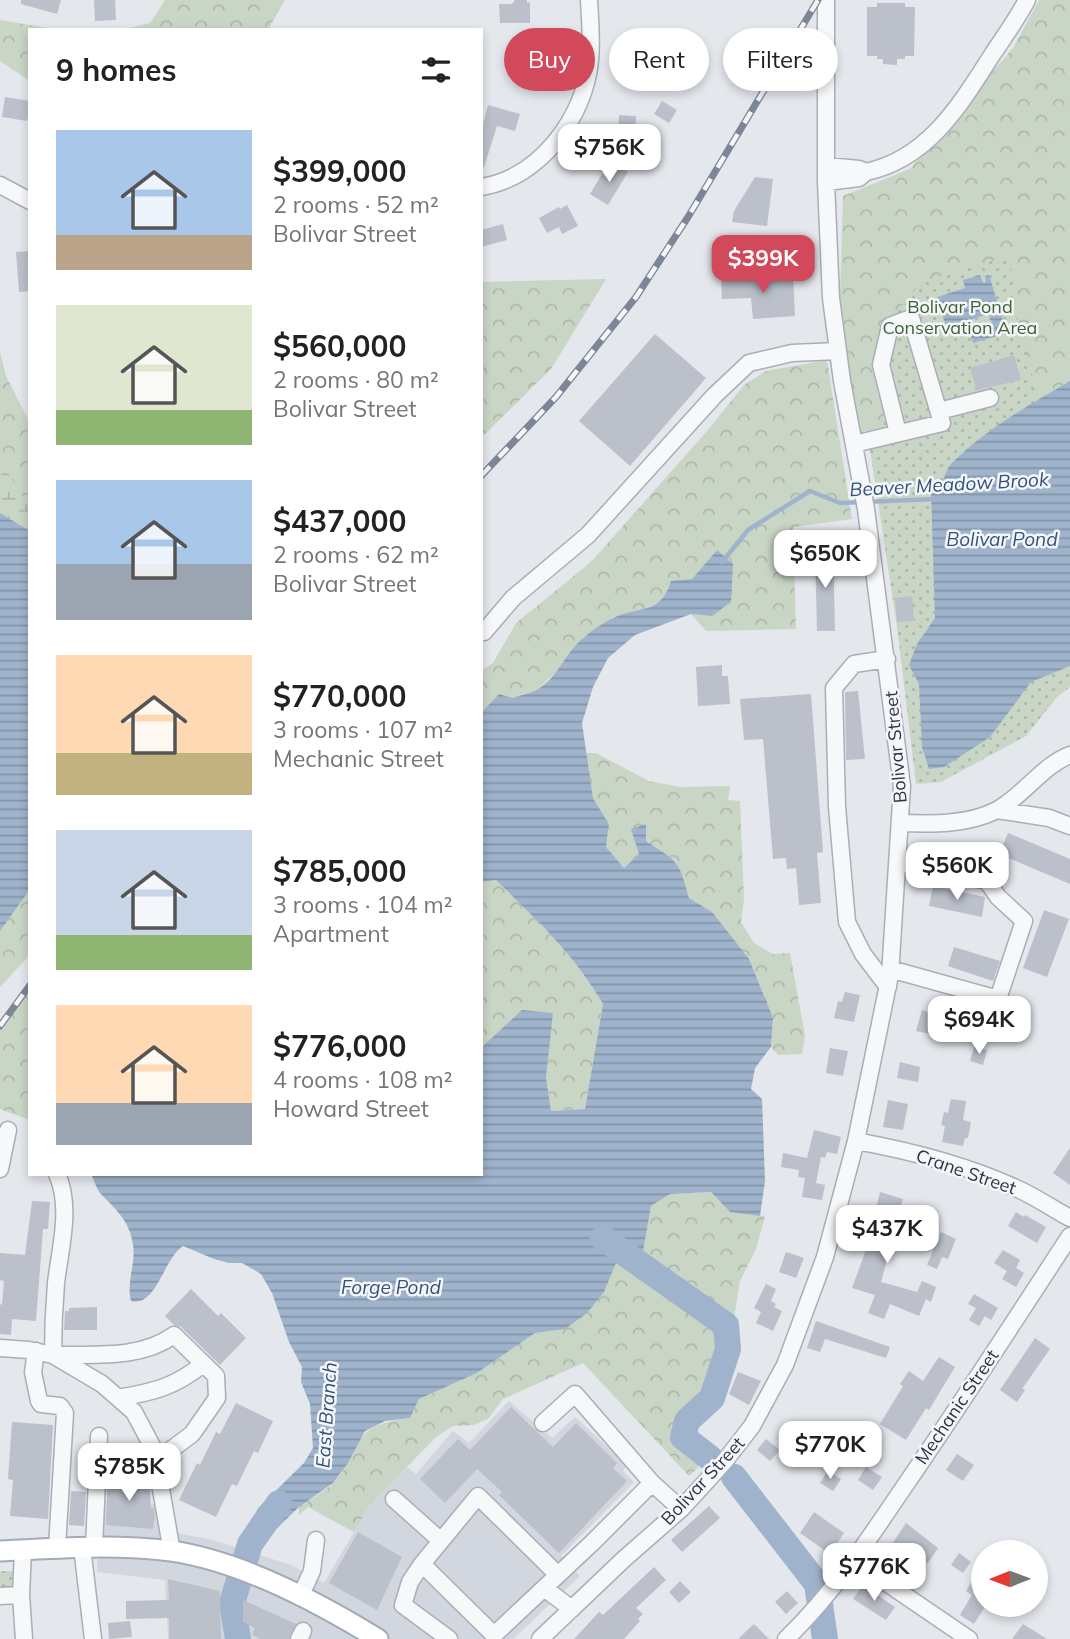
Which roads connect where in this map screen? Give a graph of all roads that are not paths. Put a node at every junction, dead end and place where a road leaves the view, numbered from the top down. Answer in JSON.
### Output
{"nodes":[{"id":1,"x":589,"y":0,"type":"edge"},
{"id":2,"x":827,"y":0,"type":"edge"},
{"id":3,"x":1027,"y":0,"type":"edge"},
{"id":4,"x":827,"y":174,"type":"junction"},
{"id":5,"x":0,"y":185,"type":"edge"},
{"id":6,"x":483,"y":187,"type":"edge"},
{"id":7,"x":28,"y":200,"type":"edge"},
{"id":8,"x":838,"y":351,"type":"junction"},
{"id":9,"x":990,"y":398,"type":"dead end"},
{"id":10,"x":939,"y":411,"type":"junction"},
{"id":11,"x":898,"y":433,"type":"junction"},
{"id":12,"x":854,"y":444,"type":"junction"},
{"id":13,"x":484,"y":632,"type":"dead end"},
{"id":14,"x":887,"y":659,"type":"junction"},
{"id":15,"x":1070,"y":755,"type":"edge"},
{"id":16,"x":997,"y":810,"type":"junction"},
{"id":17,"x":901,"y":822,"type":"junction"},
{"id":18,"x":1070,"y":825,"type":"edge"},
{"id":19,"x":898,"y":862,"type":"junction"},
{"id":20,"x":890,"y":969,"type":"junction"},
{"id":21,"x":888,"y":987,"type":"junction"},
{"id":22,"x":9,"y":1130,"type":"dead end"},
{"id":23,"x":856,"y":1141,"type":"junction"},
{"id":24,"x":0,"y":1170,"type":"edge"},
{"id":25,"x":58,"y":1176,"type":"edge"},
{"id":26,"x":1070,"y":1219,"type":"edge"},
{"id":27,"x":1070,"y":1236,"type":"edge"},
{"id":28,"x":0,"y":1348,"type":"edge"},
{"id":29,"x":32,"y":1351,"type":"junction"},
{"id":30,"x":53,"y":1355,"type":"junction"},
{"id":31,"x":203,"y":1364,"type":"junction"},
{"id":32,"x":118,"y":1398,"type":"junction"},
{"id":33,"x":543,"y":1423,"type":"dead end"},
{"id":34,"x":99,"y":1436,"type":"dead end"},
{"id":35,"x":156,"y":1461,"type":"junction"},
{"id":36,"x":652,"y":1483,"type":"junction"},
{"id":37,"x":394,"y":1499,"type":"dead end"},
{"id":38,"x":681,"y":1509,"type":"junction"},
{"id":39,"x":316,"y":1540,"type":"dead end"},
{"id":40,"x":441,"y":1541,"type":"junction"},
{"id":41,"x":88,"y":1547,"type":"junction"},
{"id":42,"x":57,"y":1548,"type":"junction"},
{"id":43,"x":23,"y":1549,"type":"junction"},
{"id":44,"x":0,"y":1551,"type":"edge"},
{"id":45,"x":172,"y":1552,"type":"junction"},
{"id":46,"x":853,"y":1560,"type":"junction"},
{"id":47,"x":422,"y":1564,"type":"junction"},
{"id":48,"x":558,"y":1575,"type":"junction"},
{"id":49,"x":544,"y":1588,"type":"junction"},
{"id":50,"x":21,"y":1595,"type":"junction"},
{"id":51,"x":0,"y":1596,"type":"edge"},
{"id":52,"x":300,"y":1597,"type":"junction"},
{"id":53,"x":572,"y":1609,"type":"junction"},
{"id":54,"x":498,"y":1635,"type":"edge"},
{"id":55,"x":24,"y":1639,"type":"edge"},
{"id":56,"x":93,"y":1639,"type":"edge"},
{"id":57,"x":377,"y":1639,"type":"edge"},
{"id":58,"x":449,"y":1639,"type":"edge"},
{"id":59,"x":540,"y":1639,"type":"edge"},
{"id":60,"x":786,"y":1639,"type":"edge"},
{"id":61,"x":969,"y":1639,"type":"edge"}],
"edges":[{"from":1,"to":6,"type":"street"},
{"from":2,"to":4,"type":"street","name":"Bolivar Street"},
{"from":3,"to":4,"type":"street"},
{"from":4,"to":8,"type":"street","name":"Bolivar Street"},
{"from":5,"to":7,"type":"street"},
{"from":8,"to":12,"type":"street","name":"Bolivar Street"},
{"from":8,"to":13,"type":"street"},
{"from":9,"to":10,"type":"street"},
{"from":10,"to":11,"type":"street"},
{"from":10,"to":11,"type":"street"},
{"from":11,"to":12,"type":"street"},
{"from":12,"to":14,"type":"street","name":"Bolivar Street"},
{"from":14,"to":17,"type":"street","name":"Bolivar Street"},
{"from":14,"to":21,"type":"street"},
{"from":15,"to":16,"type":"street"},
{"from":16,"to":17,"type":"street"},
{"from":16,"to":18,"type":"street"},
{"from":17,"to":19,"type":"street","name":"Bolivar Street"},
{"from":19,"to":20,"type":"street","name":"Bolivar Street"},
{"from":19,"to":20,"type":"street"},
{"from":20,"to":21,"type":"street","name":"Bolivar Street"},
{"from":21,"to":23,"type":"street","name":"Bolivar Street"},
{"from":22,"to":24,"type":"street"},
{"from":23,"to":26,"type":"street","name":"Crane Street"},
{"from":23,"to":38,"type":"street","name":"Bolivar Street"},
{"from":25,"to":30,"type":"street"},
{"from":27,"to":46,"type":"street","name":"Mechanic Street"},
{"from":28,"to":29,"type":"street"},
{"from":29,"to":30,"type":"street"},
{"from":29,"to":42,"type":"street"},
{"from":30,"to":31,"type":"street"},
{"from":30,"to":32,"type":"street"},
{"from":31,"to":32,"type":"street"},
{"from":31,"to":35,"type":"street"},
{"from":32,"to":35,"type":"street"},
{"from":33,"to":36,"type":"street"},
{"from":34,"to":41,"type":"street"},
{"from":35,"to":45,"type":"street"},
{"from":36,"to":38,"type":"street"},
{"from":36,"to":48,"type":"street"},
{"from":37,"to":40,"type":"street"},
{"from":38,"to":53,"type":"street","name":"Bolivar Street"},
{"from":39,"to":52,"type":"street"},
{"from":40,"to":47,"type":"street"},
{"from":40,"to":48,"type":"street"},
{"from":41,"to":42,"type":"main road"},
{"from":41,"to":45,"type":"main road"},
{"from":41,"to":56,"type":"street"},
{"from":42,"to":43,"type":"main road"},
{"from":43,"to":44,"type":"main road"},
{"from":43,"to":50,"type":"street"},
{"from":45,"to":52,"type":"main road"},
{"from":46,"to":60,"type":"street","name":"Mechanic Street"},
{"from":46,"to":61,"type":"street"},
{"from":47,"to":54,"type":"street"},
{"from":47,"to":58,"type":"street"},
{"from":48,"to":49,"type":"street"},
{"from":49,"to":53,"type":"street"},
{"from":49,"to":54,"type":"street"},
{"from":50,"to":51,"type":"street"},
{"from":50,"to":55,"type":"street"},
{"from":52,"to":57,"type":"main road"},
{"from":53,"to":59,"type":"street","name":"Bolivar Street"}]}
